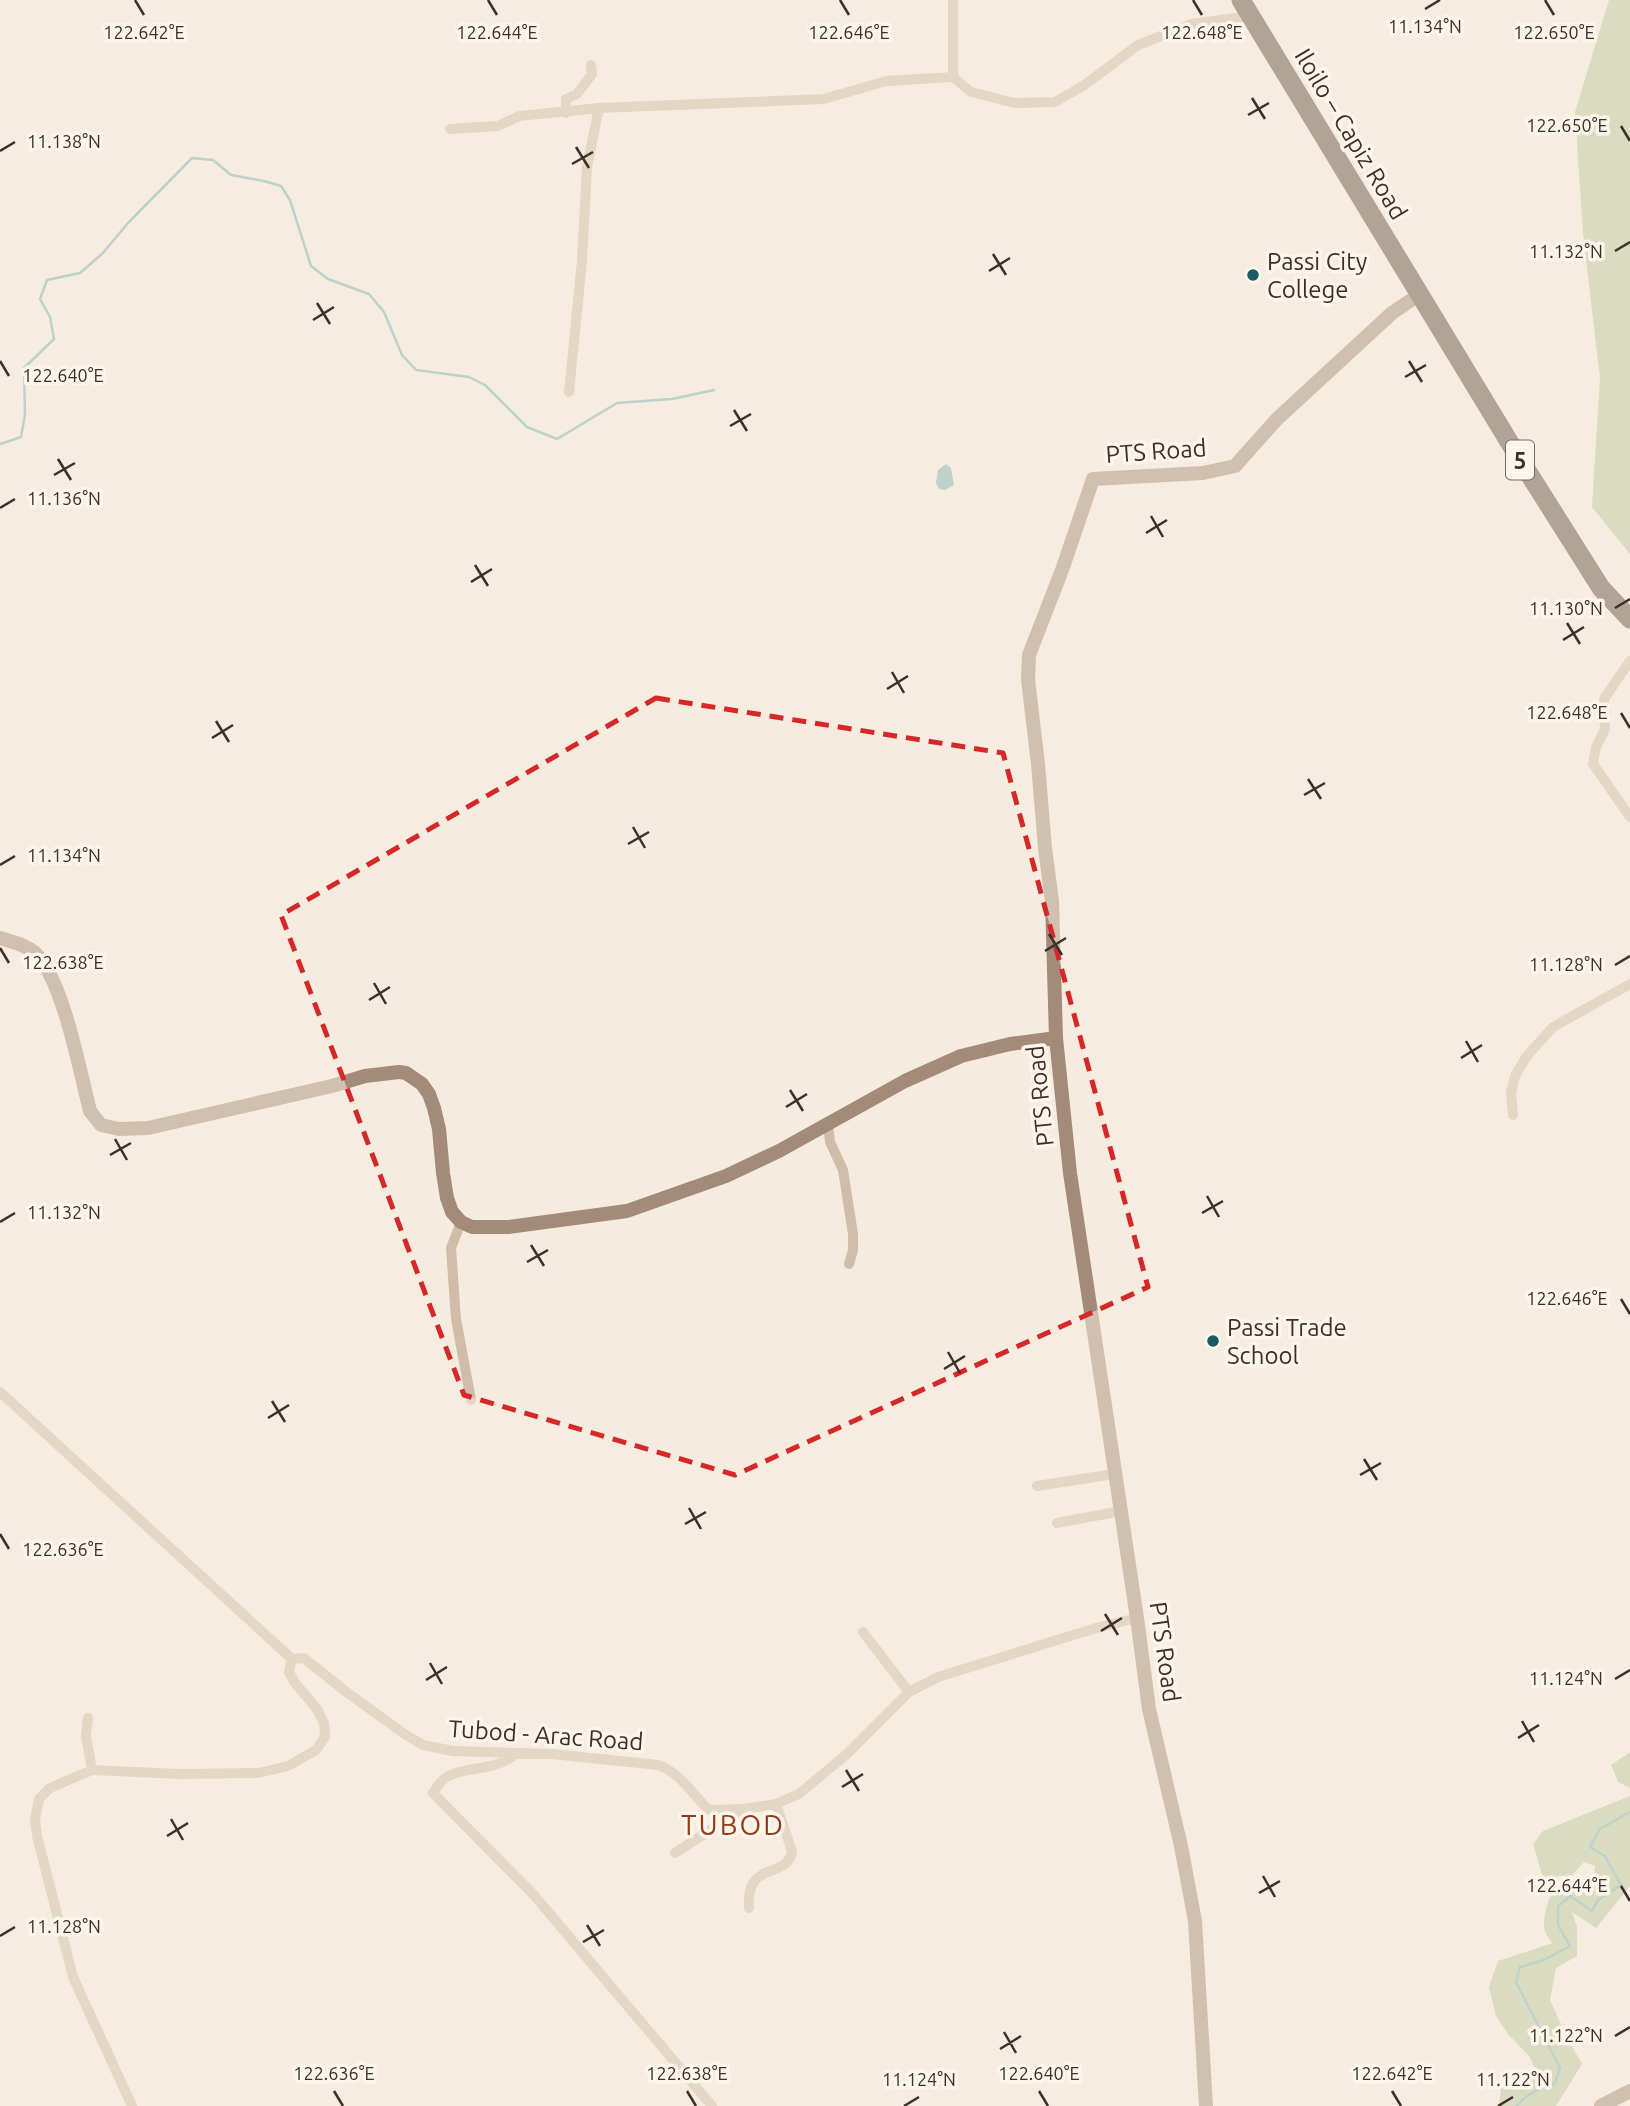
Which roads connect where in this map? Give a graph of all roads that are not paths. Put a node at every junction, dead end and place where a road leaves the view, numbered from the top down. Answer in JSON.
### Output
{"nodes":[{"id":1,"x":953,"y":0,"type":"edge"},
{"id":2,"x":1245,"y":8,"type":"edge"},
{"id":3,"x":591,"y":65,"type":"dead end"},
{"id":4,"x":953,"y":77,"type":"junction"},
{"id":5,"x":599,"y":108,"type":"junction"},
{"id":6,"x":566,"y":113,"type":"junction"},
{"id":7,"x":450,"y":129,"type":"dead end"},
{"id":8,"x":1420,"y":294,"type":"junction"},
{"id":9,"x":569,"y":392,"type":"dead end"},
{"id":10,"x":1630,"y":619,"type":"edge"},
{"id":11,"x":1630,"y":661,"type":"edge"},
{"id":12,"x":1630,"y":817,"type":"edge"},
{"id":13,"x":0,"y":938,"type":"edge"},
{"id":14,"x":1630,"y":984,"type":"edge"},
{"id":15,"x":1056,"y":1038,"type":"junction"},
{"id":16,"x":1513,"y":1115,"type":"dead end"},
{"id":17,"x":828,"y":1125,"type":"junction"},
{"id":18,"x":461,"y":1222,"type":"junction"},
{"id":19,"x":849,"y":1264,"type":"dead end"},
{"id":20,"x":0,"y":1392,"type":"edge"},
{"id":21,"x":471,"y":1400,"type":"dead end"},
{"id":22,"x":1114,"y":1474,"type":"junction"},
{"id":23,"x":1037,"y":1486,"type":"dead end"},
{"id":24,"x":1121,"y":1511,"type":"junction"},
{"id":25,"x":1057,"y":1524,"type":"dead end"},
{"id":26,"x":1137,"y":1618,"type":"junction"},
{"id":27,"x":863,"y":1632,"type":"dead end"},
{"id":28,"x":292,"y":1659,"type":"junction"},
{"id":29,"x":909,"y":1692,"type":"junction"},
{"id":30,"x":88,"y":1718,"type":"dead end"},
{"id":31,"x":517,"y":1753,"type":"junction"},
{"id":32,"x":92,"y":1770,"type":"junction"},
{"id":33,"x":776,"y":1804,"type":"junction"},
{"id":34,"x":744,"y":1809,"type":"junction"},
{"id":35,"x":675,"y":1853,"type":"dead end"},
{"id":36,"x":749,"y":1908,"type":"dead end"},
{"id":37,"x":1630,"y":2091,"type":"edge"},
{"id":38,"x":132,"y":2106,"type":"edge"},
{"id":39,"x":712,"y":2106,"type":"edge"},
{"id":40,"x":1206,"y":2106,"type":"edge"},
{"id":41,"x":1601,"y":2106,"type":"edge"}],
"edges":[{"from":1,"to":4,"type":"street"},
{"from":2,"to":4,"type":"street"},
{"from":2,"to":8,"type":"highway","name":"Iloilo – Capiz Road","number":"5"},
{"from":3,"to":6,"type":"street"},
{"from":4,"to":5,"type":"street"},
{"from":5,"to":6,"type":"street"},
{"from":5,"to":9,"type":"street"},
{"from":6,"to":7,"type":"street"},
{"from":8,"to":10,"type":"highway","number":"5"},
{"from":8,"to":15,"type":"main road","name":"PTS Road"},
{"from":11,"to":12,"type":"street"},
{"from":13,"to":18,"type":"main road"},
{"from":14,"to":16,"type":"street"},
{"from":15,"to":17,"type":"main road"},
{"from":15,"to":22,"type":"main road","name":"PTS Road"},
{"from":17,"to":18,"type":"main road"},
{"from":17,"to":19,"type":"street"},
{"from":18,"to":21,"type":"street"},
{"from":20,"to":28,"type":"street"},
{"from":22,"to":23,"type":"street"},
{"from":22,"to":24,"type":"main road","name":"PTS Road"},
{"from":24,"to":25,"type":"street"},
{"from":24,"to":26,"type":"main road","name":"PTS Road"},
{"from":26,"to":29,"type":"street","name":"Tubod - Arac Road"},
{"from":26,"to":40,"type":"main road","name":"PTS Road"},
{"from":27,"to":29,"type":"street"},
{"from":28,"to":31,"type":"street","name":"Tubod - Arac Road"},
{"from":28,"to":32,"type":"street"},
{"from":29,"to":33,"type":"street","name":"Tubod - Arac Road"},
{"from":30,"to":32,"type":"street"},
{"from":31,"to":34,"type":"street","name":"Tubod - Arac Road"},
{"from":31,"to":39,"type":"street"},
{"from":32,"to":38,"type":"street"},
{"from":33,"to":34,"type":"street","name":"Tubod - Arac Road"},
{"from":33,"to":36,"type":"street"},
{"from":34,"to":35,"type":"street"},
{"from":37,"to":41,"type":"main road"}]}
